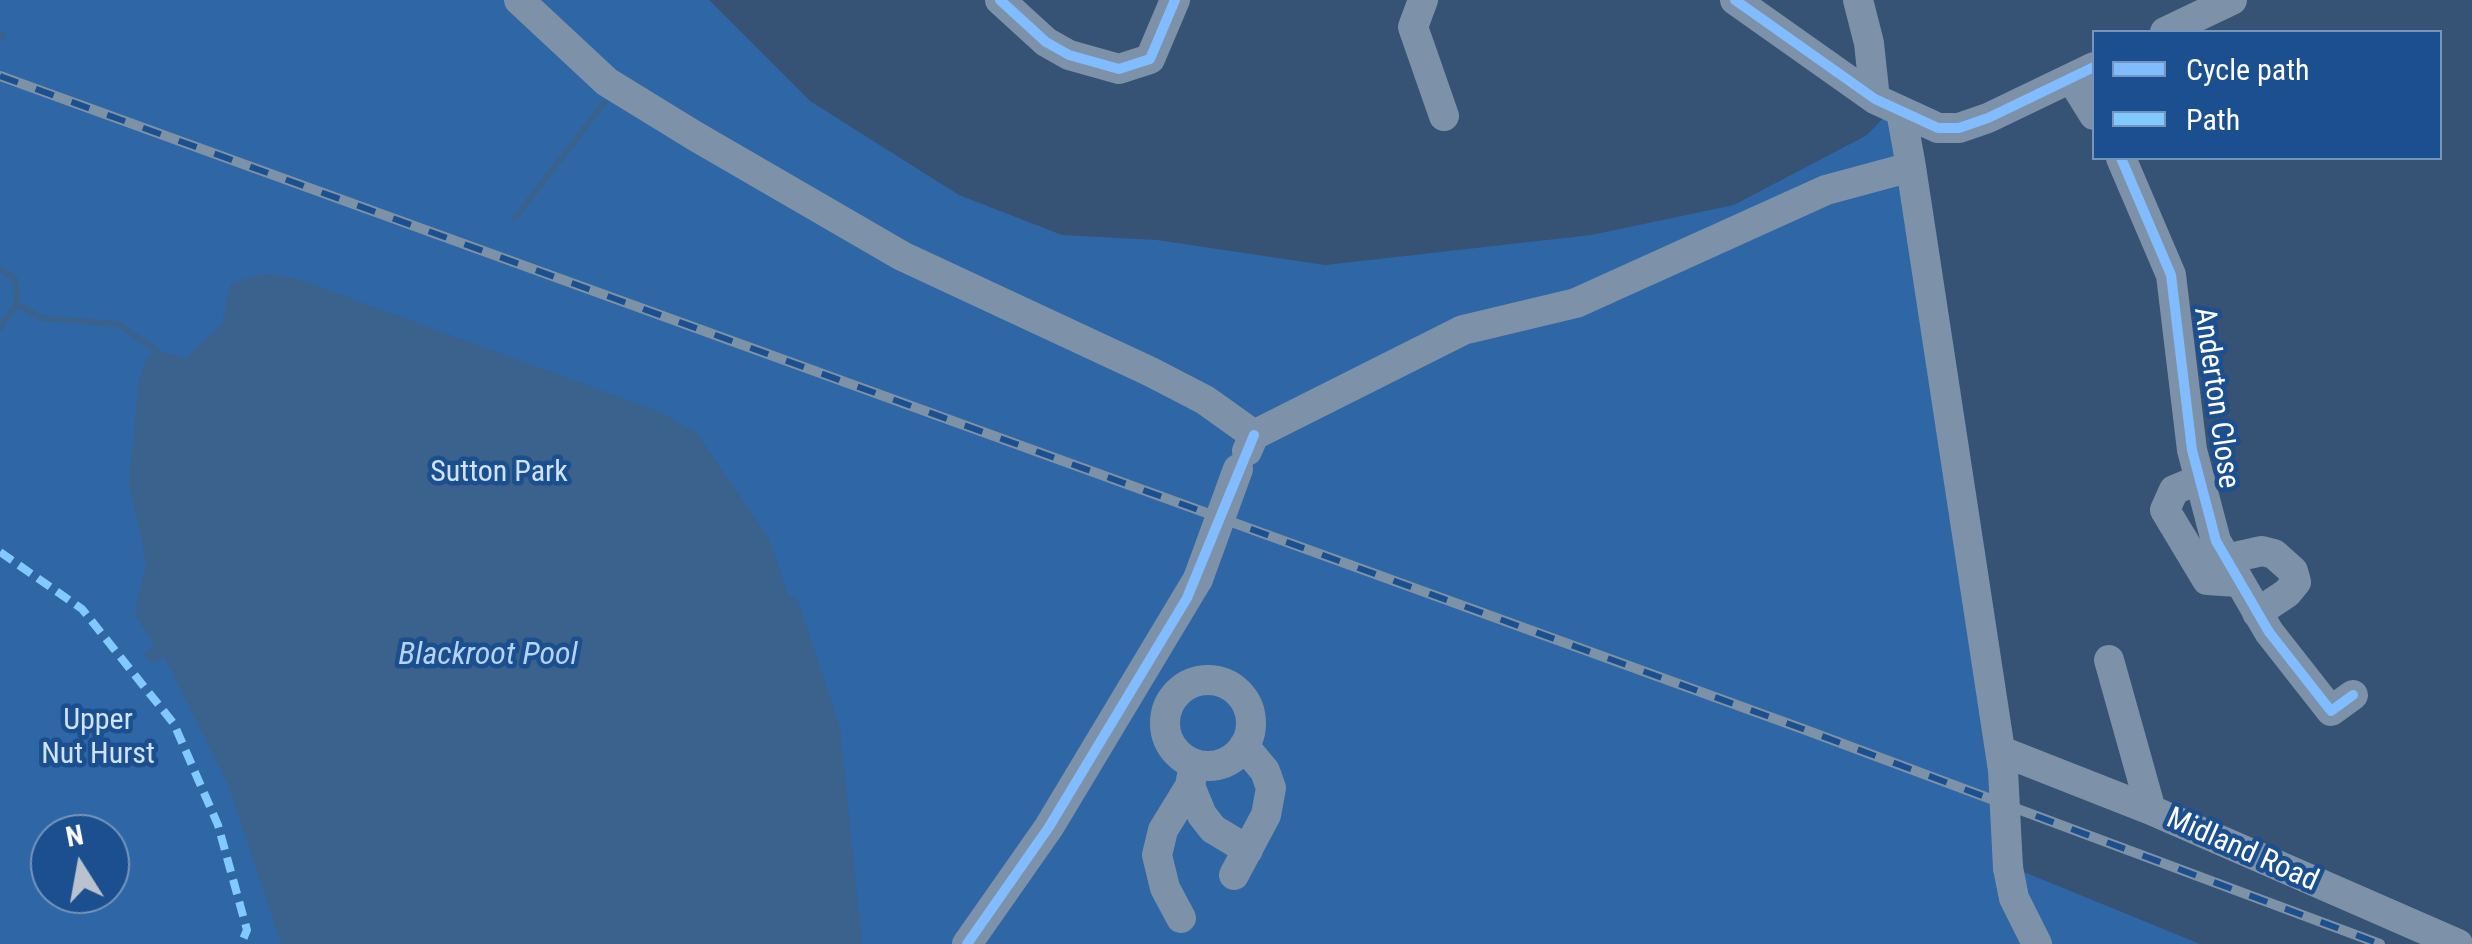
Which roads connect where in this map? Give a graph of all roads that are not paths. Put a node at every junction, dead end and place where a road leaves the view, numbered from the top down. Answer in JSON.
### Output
{"nodes":[{"id":1,"x":519,"y":0,"type":"edge"},
{"id":2,"x":1000,"y":0,"type":"edge"},
{"id":3,"x":1175,"y":0,"type":"edge"},
{"id":4,"x":1423,"y":0,"type":"edge"},
{"id":5,"x":1735,"y":0,"type":"edge"},
{"id":6,"x":1858,"y":0,"type":"edge"},
{"id":7,"x":2232,"y":0,"type":"edge"},
{"id":8,"x":2169,"y":30,"type":"edge"},
{"id":9,"x":2083,"y":72,"type":"edge"},
{"id":10,"x":1888,"y":105,"type":"junction"},
{"id":11,"x":2092,"y":107,"type":"edge"},
{"id":12,"x":1444,"y":116,"type":"dead end"},
{"id":13,"x":2122,"y":160,"type":"edge"},
{"id":14,"x":1911,"y":167,"type":"junction"},
{"id":15,"x":1254,"y":435,"type":"junction"},
{"id":16,"x":2231,"y":570,"type":"junction"},
{"id":17,"x":2256,"y":613,"type":"junction"},
{"id":18,"x":2108,"y":660,"type":"dead end"},
{"id":19,"x":1143,"y":675,"type":"junction"},
{"id":20,"x":2353,"y":695,"type":"dead end"},
{"id":21,"x":1174,"y":696,"type":"junction"},
{"id":22,"x":1244,"y":746,"type":"junction"},
{"id":23,"x":2009,"y":760,"type":"junction"},
{"id":24,"x":1192,"y":775,"type":"junction"},
{"id":25,"x":2151,"y":810,"type":"junction"},
{"id":26,"x":1181,"y":918,"type":"dead end"},
{"id":27,"x":967,"y":944,"type":"edge"},
{"id":28,"x":2037,"y":944,"type":"edge"},
{"id":29,"x":2458,"y":944,"type":"edge"}],
"edges":[{"from":1,"to":15,"type":"street"},
{"from":2,"to":3,"type":"street"},
{"from":4,"to":12,"type":"street"},
{"from":5,"to":10,"type":"street"},
{"from":6,"to":10,"type":"street"},
{"from":7,"to":8,"type":"street"},
{"from":9,"to":10,"type":"street"},
{"from":9,"to":11,"type":"street"},
{"from":10,"to":14,"type":"street"},
{"from":13,"to":16,"type":"street","name":"Anderton Close"},
{"from":14,"to":15,"type":"street"},
{"from":14,"to":23,"type":"street"},
{"from":15,"to":19,"type":"street","bridge":true},
{"from":16,"to":17,"type":"street","name":"Anderton Close"},
{"from":16,"to":17,"type":"street"},
{"from":17,"to":20,"type":"street","name":"Anderton Close"},
{"from":18,"to":25,"type":"street"},
{"from":19,"to":21,"type":"street"},
{"from":19,"to":27,"type":"street"},
{"from":21,"to":22,"type":"street"},
{"from":21,"to":24,"type":"street"},
{"from":22,"to":24,"type":"street"},
{"from":22,"to":24,"type":"street"},
{"from":23,"to":25,"type":"street","name":"Midland Road"},
{"from":23,"to":28,"type":"street","bridge":true},
{"from":24,"to":26,"type":"street"},
{"from":25,"to":29,"type":"street","name":"Midland Road"}]}
